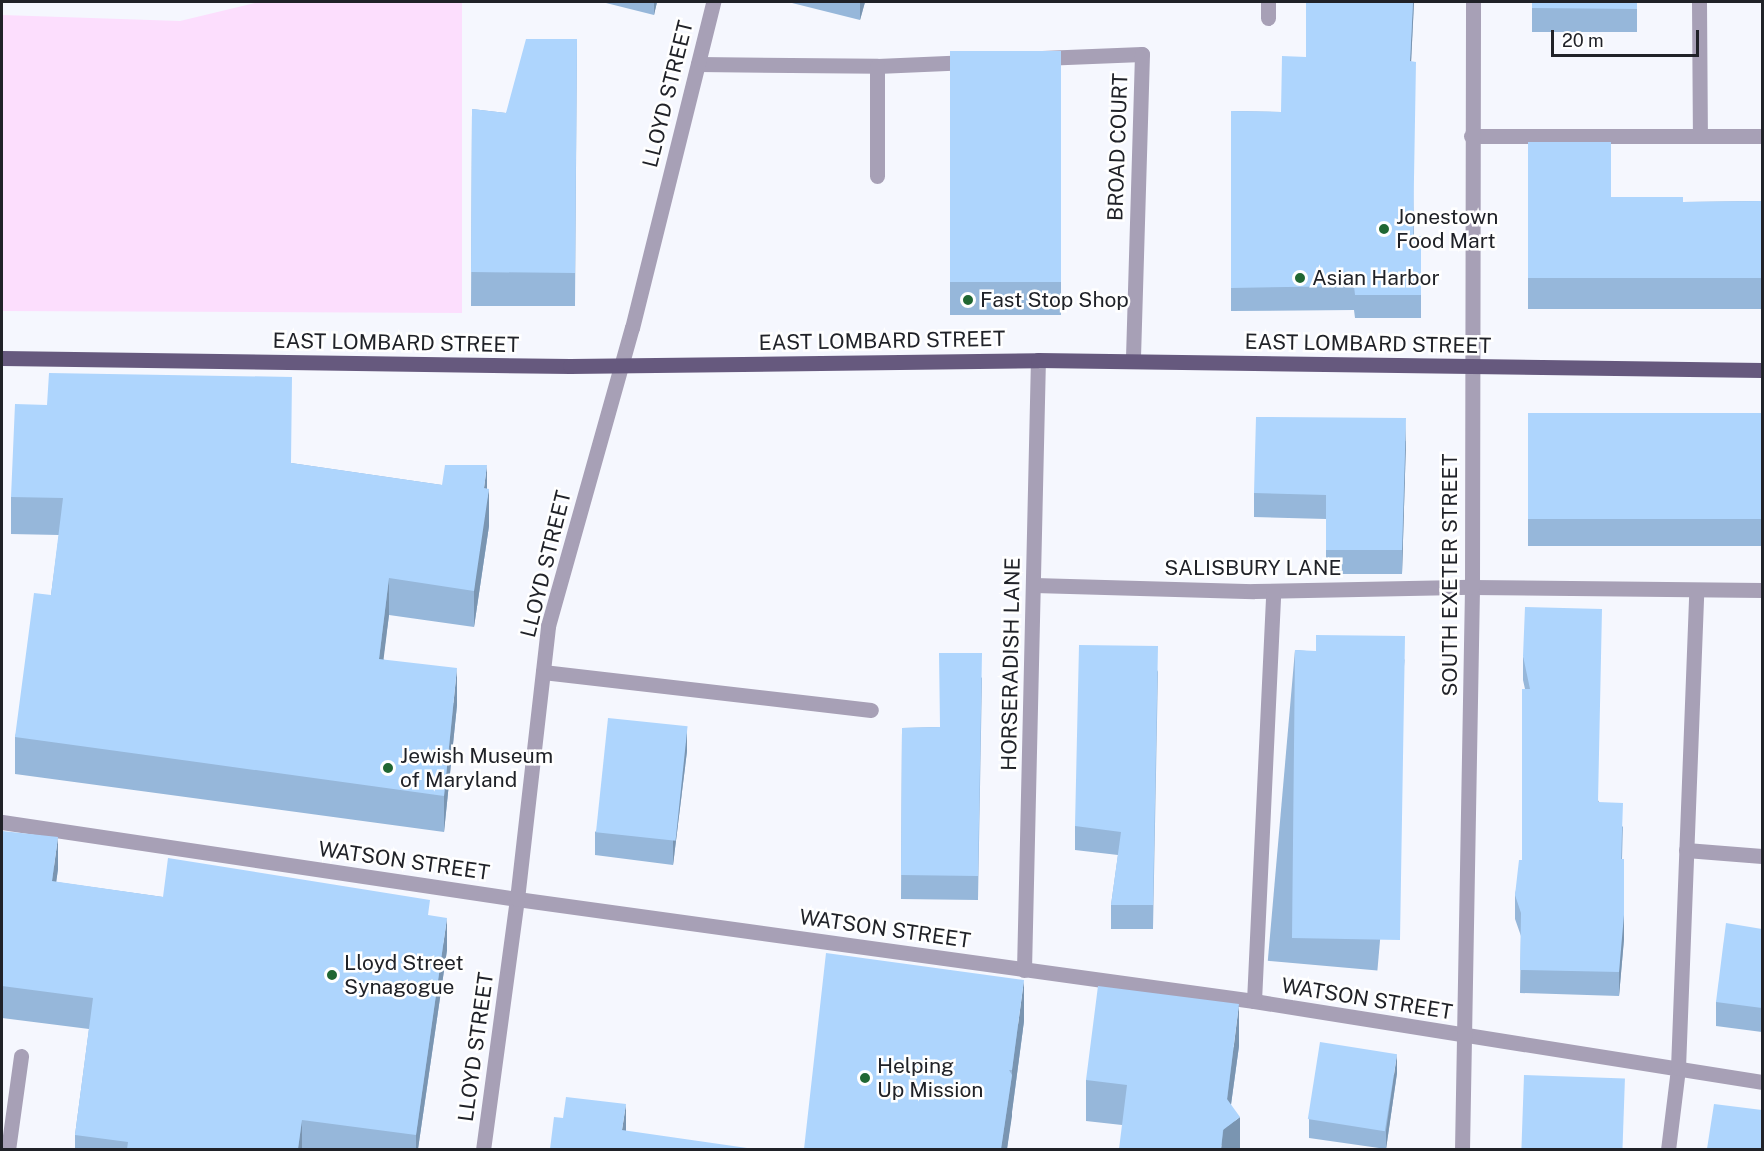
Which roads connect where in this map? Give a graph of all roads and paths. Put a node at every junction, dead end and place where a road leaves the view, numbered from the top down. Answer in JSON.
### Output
{"nodes":[{"id":1,"x":713,"y":2,"type":"edge"},
{"id":2,"x":1268,"y":2,"type":"edge"},
{"id":3,"x":1473,"y":2,"type":"edge"},
{"id":4,"x":1699,"y":2,"type":"edge"},
{"id":5,"x":1268,"y":18,"type":"dead end"},
{"id":6,"x":1027,"y":59,"type":"edge"},
{"id":7,"x":992,"y":61,"type":"edge"},
{"id":8,"x":698,"y":64,"type":"junction"},
{"id":9,"x":877,"y":66,"type":"junction"},
{"id":10,"x":1700,"y":133,"type":"junction"},
{"id":11,"x":1762,"y":135,"type":"edge"},
{"id":12,"x":1471,"y":136,"type":"junction"},
{"id":13,"x":877,"y":176,"type":"dead end"},
{"id":14,"x":2,"y":358,"type":"edge"},
{"id":15,"x":1038,"y":360,"type":"junction"},
{"id":16,"x":1133,"y":362,"type":"junction"},
{"id":17,"x":622,"y":365,"type":"junction"},
{"id":18,"x":1472,"y":367,"type":"junction"},
{"id":19,"x":1762,"y":370,"type":"edge"},
{"id":20,"x":1034,"y":585,"type":"junction"},
{"id":21,"x":1472,"y":587,"type":"junction"},
{"id":22,"x":1696,"y":590,"type":"junction"},
{"id":23,"x":1273,"y":591,"type":"junction"},
{"id":24,"x":1762,"y":591,"type":"edge"},
{"id":25,"x":543,"y":672,"type":"junction"},
{"id":26,"x":871,"y":710,"type":"dead end"},
{"id":27,"x":2,"y":822,"type":"edge"},
{"id":28,"x":1686,"y":850,"type":"junction"},
{"id":29,"x":1762,"y":856,"type":"edge"},
{"id":30,"x":517,"y":899,"type":"junction"},
{"id":31,"x":1024,"y":970,"type":"junction"},
{"id":32,"x":1254,"y":1001,"type":"junction"},
{"id":33,"x":1465,"y":1036,"type":"junction"},
{"id":34,"x":21,"y":1056,"type":"dead end"},
{"id":35,"x":1678,"y":1068,"type":"junction"},
{"id":36,"x":1762,"y":1082,"type":"edge"},
{"id":37,"x":8,"y":1149,"type":"edge"},
{"id":38,"x":483,"y":1149,"type":"edge"},
{"id":39,"x":1462,"y":1149,"type":"edge"},
{"id":40,"x":1668,"y":1149,"type":"edge"}],
"edges":[{"from":1,"to":8,"type":"street","name":"LLOYD STREET"},
{"from":2,"to":5,"type":"street"},
{"from":3,"to":12,"type":"street","name":"SOUTH EXETER STREET"},
{"from":4,"to":10,"type":"street"},
{"from":6,"to":16,"type":"street","name":"BROAD COURT"},
{"from":7,"to":9,"type":"street"},
{"from":8,"to":9,"type":"street"},
{"from":8,"to":17,"type":"street","name":"LLOYD STREET"},
{"from":9,"to":13,"type":"street"},
{"from":10,"to":11,"type":"street"},
{"from":10,"to":12,"type":"street"},
{"from":12,"to":18,"type":"street","name":"SOUTH EXETER STREET"},
{"from":14,"to":17,"type":"main road","name":"EAST LOMBARD STREET"},
{"from":15,"to":16,"type":"main road","name":"EAST LOMBARD STREET"},
{"from":15,"to":17,"type":"main road","name":"EAST LOMBARD STREET"},
{"from":15,"to":20,"type":"street","name":"HORSERADISH LANE"},
{"from":16,"to":18,"type":"main road","name":"EAST LOMBARD STREET"},
{"from":17,"to":25,"type":"street","name":"LLOYD STREET"},
{"from":18,"to":19,"type":"main road","name":"EAST LOMBARD STREET"},
{"from":18,"to":21,"type":"street","name":"SOUTH EXETER STREET"},
{"from":20,"to":23,"type":"street","name":"SALISBURY LANE"},
{"from":20,"to":31,"type":"street","name":"HORSERADISH LANE"},
{"from":21,"to":22,"type":"street","name":"SALISBURY LANE"},
{"from":21,"to":23,"type":"street","name":"SALISBURY LANE"},
{"from":21,"to":33,"type":"street","name":"SOUTH EXETER STREET"},
{"from":22,"to":24,"type":"street","name":"SALISBURY LANE"},
{"from":22,"to":28,"type":"street"},
{"from":23,"to":32,"type":"street"},
{"from":25,"to":26,"type":"street"},
{"from":25,"to":30,"type":"street","name":"LLOYD STREET"},
{"from":27,"to":30,"type":"street","name":"WATSON STREET"},
{"from":28,"to":29,"type":"street"},
{"from":28,"to":35,"type":"street"},
{"from":30,"to":31,"type":"street","name":"WATSON STREET"},
{"from":30,"to":38,"type":"street","name":"LLOYD STREET"},
{"from":31,"to":32,"type":"street","name":"WATSON STREET"},
{"from":32,"to":33,"type":"street","name":"WATSON STREET"},
{"from":33,"to":35,"type":"street","name":"WATSON STREET"},
{"from":33,"to":39,"type":"street","name":"SOUTH EXETER STREET"},
{"from":34,"to":37,"type":"street"},
{"from":35,"to":36,"type":"street","name":"WATSON STREET"},
{"from":35,"to":40,"type":"street"}]}
